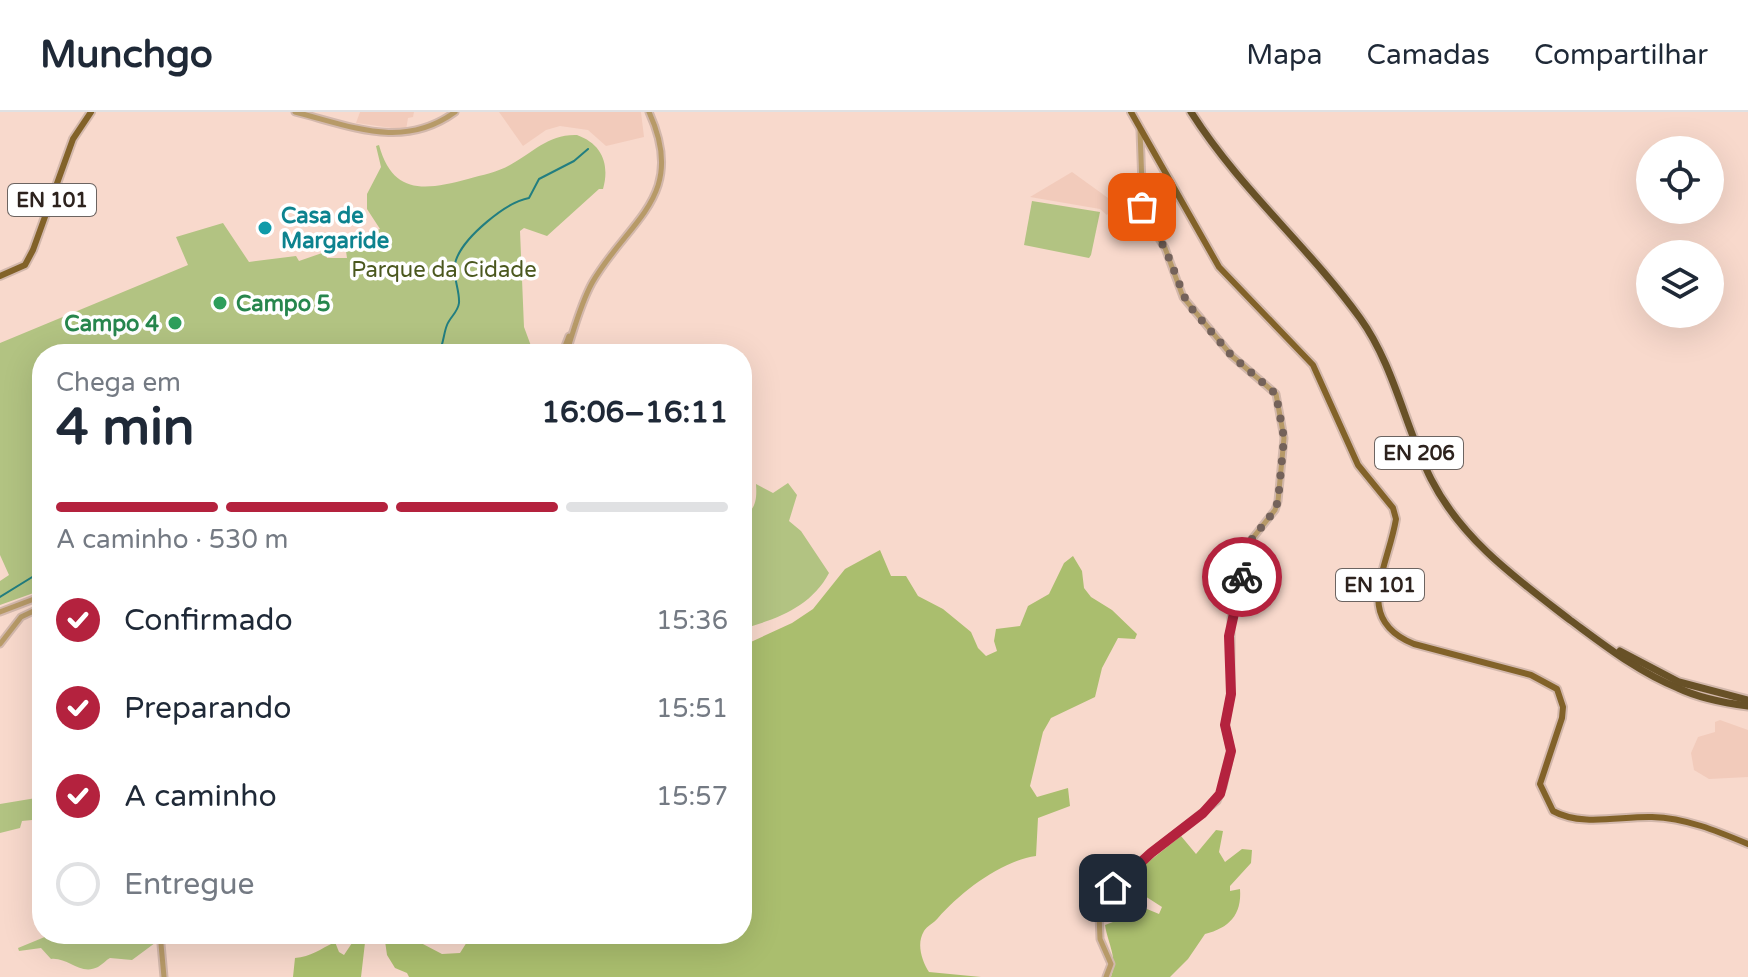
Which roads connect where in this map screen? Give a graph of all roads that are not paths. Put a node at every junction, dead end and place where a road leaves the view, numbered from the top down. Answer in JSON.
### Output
{"nodes":[{"id":1,"x":91,"y":112,"type":"edge"},
{"id":2,"x":295,"y":112,"type":"edge"},
{"id":3,"x":455,"y":112,"type":"edge"},
{"id":4,"x":649,"y":112,"type":"edge"},
{"id":5,"x":1131,"y":112,"type":"edge"},
{"id":6,"x":1194,"y":112,"type":"edge"},
{"id":7,"x":1140,"y":129,"type":"junction"},
{"id":8,"x":1146,"y":144,"type":"junction"},
{"id":9,"x":1140,"y":154,"type":"junction"},
{"id":10,"x":0,"y":276,"type":"edge"},
{"id":11,"x":568,"y":344,"type":"edge"},
{"id":12,"x":32,"y":600,"type":"edge"},
{"id":13,"x":0,"y":612,"type":"edge"},
{"id":14,"x":32,"y":612,"type":"edge"},
{"id":15,"x":1,"y":642,"type":"edge"},
{"id":16,"x":1748,"y":700,"type":"edge"},
{"id":17,"x":1734,"y":701,"type":"junction"},
{"id":18,"x":1748,"y":706,"type":"edge"},
{"id":19,"x":1748,"y":844,"type":"edge"},
{"id":20,"x":161,"y":944,"type":"edge"},
{"id":21,"x":164,"y":977,"type":"edge"},
{"id":22,"x":1106,"y":977,"type":"edge"}],
"edges":[{"from":1,"to":10,"type":"main road","number":"EN 101"},
{"from":2,"to":3,"type":"street"},
{"from":4,"to":11,"type":"street"},
{"from":5,"to":7,"type":"main road","number":"EN 101"},
{"from":6,"to":17,"type":"highway","number":"EN 206"},
{"from":7,"to":8,"type":"main road","number":"EN 101"},
{"from":7,"to":9,"type":"street"},
{"from":8,"to":9,"type":"street"},
{"from":8,"to":19,"type":"main road","number":"EN 101"},
{"from":9,"to":22,"type":"street"},
{"from":12,"to":13,"type":"street"},
{"from":14,"to":15,"type":"street"},
{"from":16,"to":17,"type":"highway","number":"EN 206"},
{"from":17,"to":18,"type":"highway","number":"EN 206"},
{"from":20,"to":21,"type":"street"}]}
